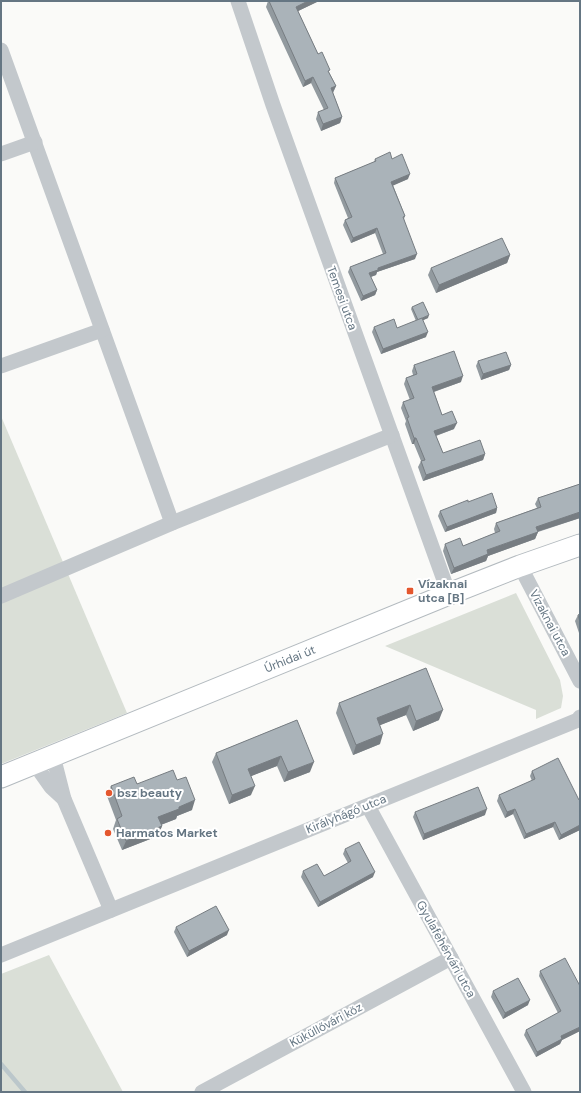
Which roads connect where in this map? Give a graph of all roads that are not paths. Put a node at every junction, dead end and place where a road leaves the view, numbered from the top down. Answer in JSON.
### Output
{"nodes":[{"id":1,"x":238,"y":1,"type":"edge"},
{"id":2,"x":1,"y":50,"type":"edge"},
{"id":3,"x":35,"y":142,"type":"junction"},
{"id":4,"x":1,"y":154,"type":"edge"},
{"id":5,"x":102,"y":330,"type":"junction"},
{"id":6,"x":1,"y":366,"type":"edge"},
{"id":7,"x":392,"y":435,"type":"junction"},
{"id":8,"x":172,"y":523,"type":"junction"},
{"id":9,"x":580,"y":545,"type":"edge"},
{"id":10,"x":520,"y":566,"type":"junction"},
{"id":11,"x":449,"y":594,"type":"junction"},
{"id":12,"x":1,"y":596,"type":"edge"},
{"id":13,"x":580,"y":681,"type":"edge"},
{"id":14,"x":579,"y":720,"type":"edge"},
{"id":15,"x":44,"y":759,"type":"junction"},
{"id":16,"x":1,"y":777,"type":"edge"},
{"id":17,"x":368,"y":806,"type":"junction"},
{"id":18,"x":111,"y":910,"type":"junction"},
{"id":19,"x":1,"y":955,"type":"edge"},
{"id":20,"x":451,"y":958,"type":"junction"},
{"id":21,"x":202,"y":1092,"type":"edge"},
{"id":22,"x":524,"y":1092,"type":"edge"}],
"edges":[{"from":1,"to":7,"type":"street","name":"Temesi utca"},
{"from":2,"to":3,"type":"street"},
{"from":3,"to":4,"type":"street"},
{"from":3,"to":5,"type":"street"},
{"from":5,"to":6,"type":"street"},
{"from":5,"to":8,"type":"street"},
{"from":7,"to":8,"type":"street"},
{"from":7,"to":11,"type":"street","name":"Temesi utca"},
{"from":8,"to":12,"type":"street"},
{"from":9,"to":10,"type":"main road","name":"Úrhidai út"},
{"from":10,"to":11,"type":"main road","name":"Úrhidai út"},
{"from":10,"to":13,"type":"street","name":"Vízaknai utca"},
{"from":11,"to":15,"type":"main road","name":"Úrhidai út"},
{"from":14,"to":17,"type":"street","name":"Királyhágó utca"},
{"from":15,"to":16,"type":"main road","name":"Úrhidai út"},
{"from":15,"to":18,"type":"street"},
{"from":17,"to":18,"type":"street","name":"Királyhágó utca"},
{"from":17,"to":20,"type":"street","name":"Gyulafehérvári utca"},
{"from":18,"to":19,"type":"street","name":"Királyhágó utca"},
{"from":20,"to":21,"type":"street","name":"Küküllővári köz"},
{"from":20,"to":22,"type":"street","name":"Gyulafehérvári utca"}]}
